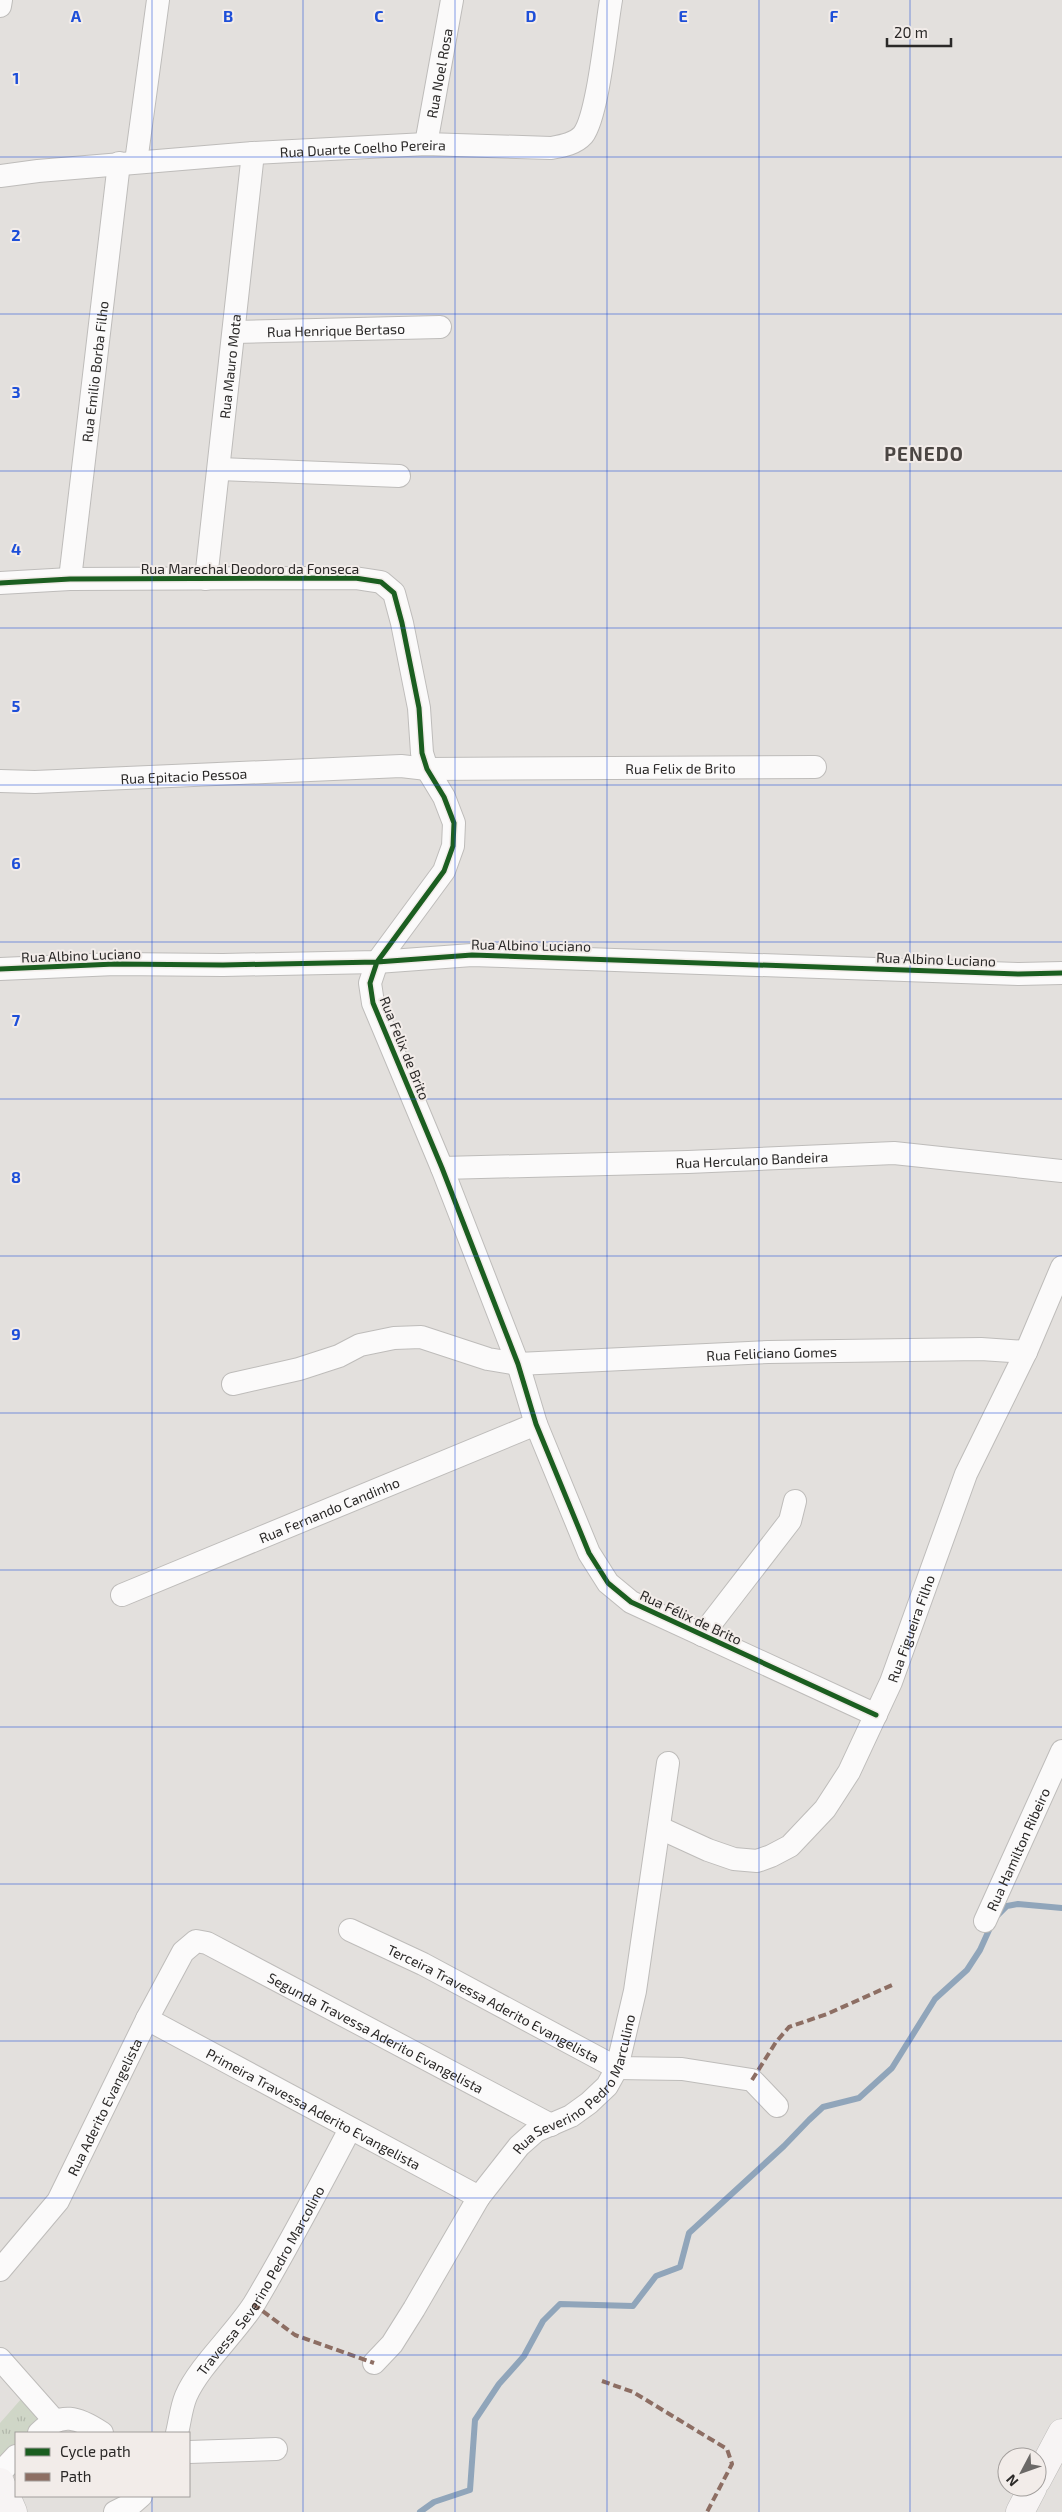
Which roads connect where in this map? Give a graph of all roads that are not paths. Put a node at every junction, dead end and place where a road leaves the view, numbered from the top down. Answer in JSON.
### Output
{"nodes":[{"id":1,"x":1,"y":0,"type":"edge"},
{"id":2,"x":158,"y":0,"type":"edge"},
{"id":3,"x":452,"y":0,"type":"edge"},
{"id":4,"x":611,"y":0,"type":"edge"},
{"id":5,"x":0,"y":6,"type":"edge"},
{"id":6,"x":426,"y":144,"type":"junction"},
{"id":7,"x":253,"y":153,"type":"junction"},
{"id":8,"x":127,"y":163,"type":"junction"},
{"id":9,"x":0,"y":176,"type":"edge"},
{"id":10,"x":440,"y":327,"type":"dead end"},
{"id":11,"x":234,"y":332,"type":"junction"},
{"id":12,"x":220,"y":469,"type":"junction"},
{"id":13,"x":399,"y":476,"type":"dead end"},
{"id":14,"x":206,"y":579,"type":"junction"},
{"id":15,"x":70,"y":580,"type":"junction"},
{"id":16,"x":0,"y":583,"type":"edge"},
{"id":17,"x":425,"y":761,"type":"junction"},
{"id":18,"x":815,"y":767,"type":"dead end"},
{"id":19,"x":0,"y":781,"type":"edge"},
{"id":20,"x":377,"y":962,"type":"junction"},
{"id":21,"x":0,"y":969,"type":"edge"},
{"id":22,"x":1062,"y":973,"type":"edge"},
{"id":23,"x":442,"y":1168,"type":"junction"},
{"id":24,"x":1062,"y":1171,"type":"edge"},
{"id":25,"x":1062,"y":1267,"type":"edge"},
{"id":26,"x":1026,"y":1352,"type":"junction"},
{"id":27,"x":518,"y":1364,"type":"junction"},
{"id":28,"x":233,"y":1384,"type":"dead end"},
{"id":29,"x":536,"y":1424,"type":"junction"},
{"id":30,"x":795,"y":1501,"type":"dead end"},
{"id":31,"x":122,"y":1595,"type":"dead end"},
{"id":32,"x":702,"y":1635,"type":"junction"},
{"id":33,"x":876,"y":1714,"type":"junction"},
{"id":34,"x":1062,"y":1750,"type":"edge"},
{"id":35,"x":668,"y":1763,"type":"dead end"},
{"id":36,"x":660,"y":1828,"type":"junction"},
{"id":37,"x":985,"y":1921,"type":"dead end"},
{"id":38,"x":350,"y":1930,"type":"dead end"},
{"id":39,"x":201,"y":1940,"type":"joint"},
{"id":40,"x":147,"y":2019,"type":"junction"},
{"id":41,"x":617,"y":2068,"type":"junction"},
{"id":42,"x":777,"y":2106,"type":"dead end"},
{"id":43,"x":550,"y":2125,"type":"junction"},
{"id":44,"x":350,"y":2129,"type":"junction"},
{"id":45,"x":479,"y":2197,"type":"junction"},
{"id":46,"x":0,"y":2270,"type":"edge"},
{"id":47,"x":0,"y":2359,"type":"edge"},
{"id":48,"x":374,"y":2364,"type":"dead end"},
{"id":49,"x":46,"y":2426,"type":"edge"},
{"id":50,"x":100,"y":2432,"type":"edge"},
{"id":51,"x":177,"y":2432,"type":"edge"},
{"id":52,"x":1062,"y":2434,"type":"edge"},
{"id":53,"x":276,"y":2449,"type":"dead end"},
{"id":54,"x":190,"y":2452,"type":"edge"},
{"id":55,"x":15,"y":2459,"type":"edge"},
{"id":56,"x":1047,"y":2462,"type":"edge"},
{"id":57,"x":4,"y":2492,"type":"edge"},
{"id":58,"x":140,"y":2497,"type":"edge"},
{"id":59,"x":1028,"y":2497,"type":"edge"},
{"id":60,"x":115,"y":2512,"type":"edge"},
{"id":61,"x":1020,"y":2512,"type":"edge"}],
"edges":[{"from":1,"to":5,"type":"street"},
{"from":2,"to":8,"type":"street","name":"Rua Emilio Borba Filho"},
{"from":3,"to":6,"type":"street","name":"Rua Noel Rosa"},
{"from":4,"to":6,"type":"street","name":"Rua Duarte Coelho Pereira"},
{"from":6,"to":7,"type":"street","name":"Rua Duarte Coelho Pereira"},
{"from":7,"to":8,"type":"street","name":"Rua Duarte Coelho Pereira"},
{"from":7,"to":11,"type":"street","name":"Rua Mauro Mota"},
{"from":8,"to":9,"type":"street","name":"Rua Duarte Coelho Pereira"},
{"from":8,"to":15,"type":"street","name":"Rua Emilio Borba Filho"},
{"from":10,"to":11,"type":"street","name":"Rua Henrique Bertaso"},
{"from":11,"to":12,"type":"street","name":"Rua Mauro Mota"},
{"from":12,"to":13,"type":"street"},
{"from":12,"to":14,"type":"street","name":"Rua Mauro Mota"},
{"from":14,"to":15,"type":"street","name":"Rua Marechal Deodoro da Fonseca"},
{"from":14,"to":17,"type":"street","name":"Rua Marechal Deodoro da Fonseca"},
{"from":15,"to":16,"type":"street","name":"Rua Marechal Deodoro da Fonseca"},
{"from":17,"to":18,"type":"street","name":"Rua Felix de Brito"},
{"from":17,"to":19,"type":"street","name":"Rua Epitacio Pessoa"},
{"from":17,"to":20,"type":"street","name":"Rua Felix de Brito"},
{"from":20,"to":21,"type":"street","name":"Rua Albino Luciano"},
{"from":20,"to":22,"type":"street","name":"Rua Albino Luciano"},
{"from":20,"to":23,"type":"street","name":"Rua Felix de Brito"},
{"from":23,"to":24,"type":"street","name":"Rua Herculano Bandeira"},
{"from":23,"to":27,"type":"street","name":"Rua Felix de Brito"},
{"from":25,"to":26,"type":"street","name":"Rua Figueira Filho"},
{"from":26,"to":27,"type":"street","name":"Rua Feliciano Gomes"},
{"from":26,"to":33,"type":"street","name":"Rua Figueira Filho"},
{"from":27,"to":28,"type":"street","name":"Rua Feliciano Gomes"},
{"from":27,"to":29,"type":"street","name":"Rua Félix de Brito"},
{"from":29,"to":31,"type":"street","name":"Rua Fernando Candinho"},
{"from":29,"to":32,"type":"street","name":"Rua Félix de Brito"},
{"from":30,"to":32,"type":"street"},
{"from":32,"to":33,"type":"street","name":"Rua Félix de Brito"},
{"from":33,"to":36,"type":"street","name":"Rua Figueira Filho"},
{"from":34,"to":37,"type":"street","name":"Rua Hamilton Ribeiro"},
{"from":35,"to":36,"type":"street","name":"Rua Severino Pedro Marculino"},
{"from":36,"to":41,"type":"street","name":"Rua Severino Pedro Marculino"},
{"from":38,"to":41,"type":"street","name":"Terceira Travessa Aderito Evangelista"},
{"from":39,"to":40,"type":"street","name":"Rua Aderito Evangelista"},
{"from":39,"to":43,"type":"street","name":"Segunda Travessa Aderito Evangelista"},
{"from":40,"to":44,"type":"street","name":"Primeira Travessa Aderito Evangelista"},
{"from":40,"to":46,"type":"street","name":"Rua Aderito Evangelista"},
{"from":41,"to":42,"type":"street","name":"Terceira Travessa Aderito Evangelista"},
{"from":41,"to":43,"type":"street","name":"Rua Severino Pedro Marculino"},
{"from":43,"to":45,"type":"street","name":"Rua Severino Pedro Marculino"},
{"from":44,"to":45,"type":"street","name":"Primeira Travessa Aderito Evangelista"},
{"from":44,"to":51,"type":"street","name":"Travessa Severino Pedro Marcolino"},
{"from":45,"to":48,"type":"street","name":"Rua Severino Pedro Marculino"},
{"from":47,"to":49,"type":"street"},
{"from":49,"to":50,"type":"street"},
{"from":52,"to":56,"type":"street"},
{"from":53,"to":54,"type":"street"},
{"from":55,"to":57,"type":"street"},
{"from":58,"to":60,"type":"street"},
{"from":59,"to":61,"type":"street"}]}
